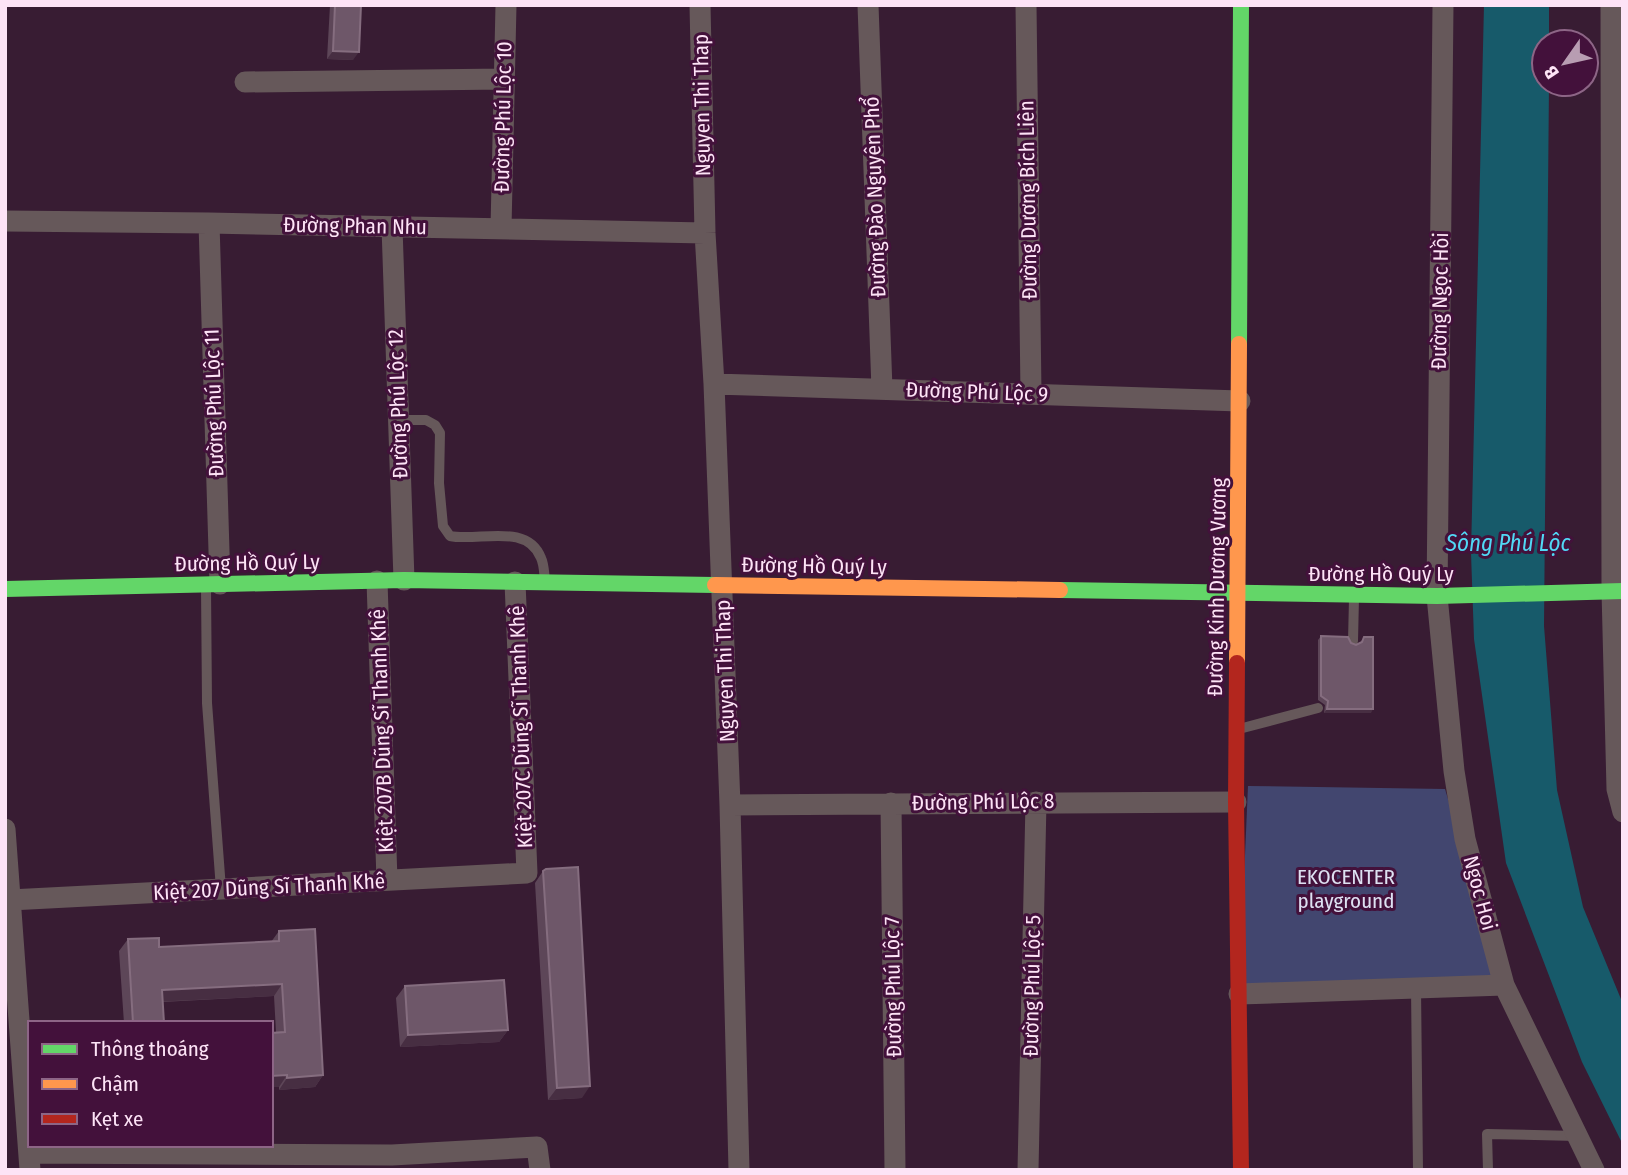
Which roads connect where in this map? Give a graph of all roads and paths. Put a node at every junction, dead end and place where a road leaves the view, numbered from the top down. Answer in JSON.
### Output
{"nodes":[{"id":1,"x":506,"y":5,"type":"edge"},
{"id":2,"x":700,"y":5,"type":"edge"},
{"id":3,"x":868,"y":5,"type":"edge"},
{"id":4,"x":1026,"y":5,"type":"edge"},
{"id":5,"x":1241,"y":5,"type":"edge"},
{"id":6,"x":1444,"y":5,"type":"edge"},
{"id":7,"x":1611,"y":5,"type":"edge"},
{"id":8,"x":504,"y":79,"type":"junction"},
{"id":9,"x":245,"y":82,"type":"dead end"},
{"id":10,"x":5,"y":221,"type":"edge"},
{"id":11,"x":209,"y":223,"type":"junction"},
{"id":12,"x":392,"y":227,"type":"junction"},
{"id":13,"x":501,"y":228,"type":"junction"},
{"id":14,"x":705,"y":233,"type":"junction"},
{"id":15,"x":714,"y":384,"type":"junction"},
{"id":16,"x":881,"y":389,"type":"junction"},
{"id":17,"x":1031,"y":394,"type":"junction"},
{"id":18,"x":1240,"y":401,"type":"junction"},
{"id":19,"x":398,"y":420,"type":"junction"},
{"id":20,"x":404,"y":580,"type":"junction"},
{"id":21,"x":377,"y":581,"type":"junction"},
{"id":22,"x":515,"y":582,"type":"junction"},
{"id":23,"x":545,"y":583,"type":"junction"},
{"id":24,"x":213,"y":584,"type":"junction"},
{"id":25,"x":722,"y":585,"type":"junction"},
{"id":26,"x":5,"y":590,"type":"edge"},
{"id":27,"x":1617,"y":591,"type":"edge"},
{"id":28,"x":1238,"y":594,"type":"junction"},
{"id":29,"x":1354,"y":595,"type":"junction"},
{"id":30,"x":1437,"y":596,"type":"junction"},
{"id":31,"x":1353,"y":641,"type":"edge"},
{"id":32,"x":1318,"y":708,"type":"dead end"},
{"id":33,"x":1237,"y":729,"type":"junction"},
{"id":34,"x":1620,"y":789,"type":"edge"},
{"id":35,"x":1036,"y":802,"type":"junction"},
{"id":36,"x":1236,"y":802,"type":"junction"},
{"id":37,"x":891,"y":803,"type":"junction"},
{"id":38,"x":730,"y":805,"type":"junction"},
{"id":39,"x":1623,"y":812,"type":"edge"},
{"id":40,"x":5,"y":829,"type":"edge"},
{"id":41,"x":527,"y":873,"type":"joint"},
{"id":42,"x":387,"y":880,"type":"junction"},
{"id":43,"x":221,"y":889,"type":"junction"},
{"id":44,"x":10,"y":900,"type":"junction"},
{"id":45,"x":1504,"y":985,"type":"junction"},
{"id":46,"x":1416,"y":988,"type":"junction"},
{"id":47,"x":1239,"y":994,"type":"junction"},
{"id":48,"x":28,"y":1135,"type":"edge"},
{"id":49,"x":1577,"y":1136,"type":"junction"},
{"id":50,"x":30,"y":1161,"type":"edge"},
{"id":51,"x":229,"y":1162,"type":"edge"},
{"id":52,"x":392,"y":1162,"type":"edge"},
{"id":53,"x":540,"y":1170,"type":"edge"},
{"id":54,"x":739,"y":1170,"type":"edge"},
{"id":55,"x":895,"y":1170,"type":"edge"},
{"id":56,"x":1027,"y":1170,"type":"edge"},
{"id":57,"x":1241,"y":1170,"type":"edge"},
{"id":58,"x":1418,"y":1170,"type":"edge"},
{"id":59,"x":1488,"y":1170,"type":"edge"},
{"id":60,"x":1594,"y":1170,"type":"edge"}],
"edges":[{"from":1,"to":8,"type":"street","name":"Đường Phú Lộc 10"},
{"from":2,"to":14,"type":"street","name":"Nguyen Thi Thap"},
{"from":3,"to":16,"type":"street","name":"Đường Đào Nguyên Phổ"},
{"from":4,"to":17,"type":"street","name":"Đường Dương Bích Liên"},
{"from":5,"to":18,"type":"street","name":"Đường Kinh Dương Vương"},
{"from":6,"to":30,"type":"street","name":"Đường Ngọc Hồi"},
{"from":7,"to":27,"type":"street"},
{"from":8,"to":9,"type":"street"},
{"from":8,"to":13,"type":"street","name":"Đường Phú Lộc 10"},
{"from":10,"to":11,"type":"street","name":"Đường Phan Nhu"},
{"from":11,"to":12,"type":"street","name":"Đường Phan Nhu"},
{"from":11,"to":24,"type":"street","name":"Đường Phú Lộc 11"},
{"from":12,"to":13,"type":"street","name":"Đường Phan Nhu"},
{"from":12,"to":19,"type":"street","name":"Đường Phú Lộc 12"},
{"from":13,"to":14,"type":"street","name":"Đường Phan Nhu"},
{"from":14,"to":15,"type":"street","name":"Nguyen Thi Thap"},
{"from":15,"to":16,"type":"street","name":"Đường Phú Lộc 9"},
{"from":15,"to":25,"type":"street","name":"Nguyen Thi Thap"},
{"from":16,"to":17,"type":"street","name":"Đường Phú Lộc 9"},
{"from":17,"to":18,"type":"street","name":"Đường Phú Lộc 9"},
{"from":18,"to":28,"type":"street","name":"Đường Kinh Dương Vương"},
{"from":19,"to":20,"type":"street","name":"Đường Phú Lộc 12"},
{"from":19,"to":23,"type":"lane"},
{"from":20,"to":21,"type":"street","name":"Đường Hồ Quý Ly"},
{"from":20,"to":22,"type":"street","name":"Đường Hồ Quý Ly"},
{"from":21,"to":24,"type":"street","name":"Đường Hồ Quý Ly"},
{"from":21,"to":42,"type":"street","name":"Kiệt 207B Dũng Sĩ Thanh Khê"},
{"from":22,"to":23,"type":"street","name":"Đường Hồ Quý Ly"},
{"from":22,"to":41,"type":"street","name":"Kiệt 207C Dũng Sĩ Thanh Khê"},
{"from":23,"to":25,"type":"street","name":"Đường Hồ Quý Ly"},
{"from":24,"to":26,"type":"street","name":"Đường Hồ Quý Ly"},
{"from":24,"to":43,"type":"lane"},
{"from":25,"to":28,"type":"street","name":"Đường Hồ Quý Ly"},
{"from":25,"to":38,"type":"street","name":"Nguyen Thi Thap"},
{"from":27,"to":30,"type":"street","name":"Đường Hồ Quý Ly"},
{"from":27,"to":34,"type":"street"},
{"from":28,"to":29,"type":"street","name":"Đường Hồ Quý Ly"},
{"from":28,"to":33,"type":"street","name":"Đường Kinh Dương Vương"},
{"from":29,"to":30,"type":"street","name":"Đường Hồ Quý Ly"},
{"from":29,"to":31,"type":"lane"},
{"from":30,"to":45,"type":"street","name":"Ngoc Hoi"},
{"from":32,"to":33,"type":"lane"},
{"from":33,"to":36,"type":"street","name":"Đường Kinh Dương Vương"},
{"from":34,"to":39,"type":"street"},
{"from":35,"to":36,"type":"street","name":"Đường Phú Lộc 8"},
{"from":35,"to":37,"type":"street","name":"Đường Phú Lộc 8"},
{"from":35,"to":56,"type":"street","name":"Đường Phú Lộc 5"},
{"from":36,"to":47,"type":"street","name":"Đường Kinh Dương Vương"},
{"from":37,"to":38,"type":"street","name":"Đường Phú Lộc 8"},
{"from":37,"to":55,"type":"street","name":"Đường Phú Lộc 7"},
{"from":38,"to":54,"type":"street","name":"Nguyen Thi Thap"},
{"from":40,"to":44,"type":"street"},
{"from":41,"to":42,"type":"street","name":"Kiệt 207 Dũng Sĩ Thanh Khê"},
{"from":42,"to":43,"type":"street","name":"Kiệt 207 Dũng Sĩ Thanh Khê"},
{"from":43,"to":44,"type":"street","name":"Kiệt 207 Dũng Sĩ Thanh Khê"},
{"from":44,"to":48,"type":"street"},
{"from":45,"to":46,"type":"street"},
{"from":45,"to":49,"type":"street","name":"Ngoc Hoi"},
{"from":46,"to":47,"type":"street"},
{"from":46,"to":58,"type":"lane"},
{"from":47,"to":57,"type":"street","name":"Đường Kinh Dương Vương"},
{"from":49,"to":59,"type":"lane"},
{"from":49,"to":60,"type":"street","name":"Ngoc Hoi"},
{"from":50,"to":51,"type":"street"},
{"from":51,"to":52,"type":"street"},
{"from":52,"to":53,"type":"street"}]}
